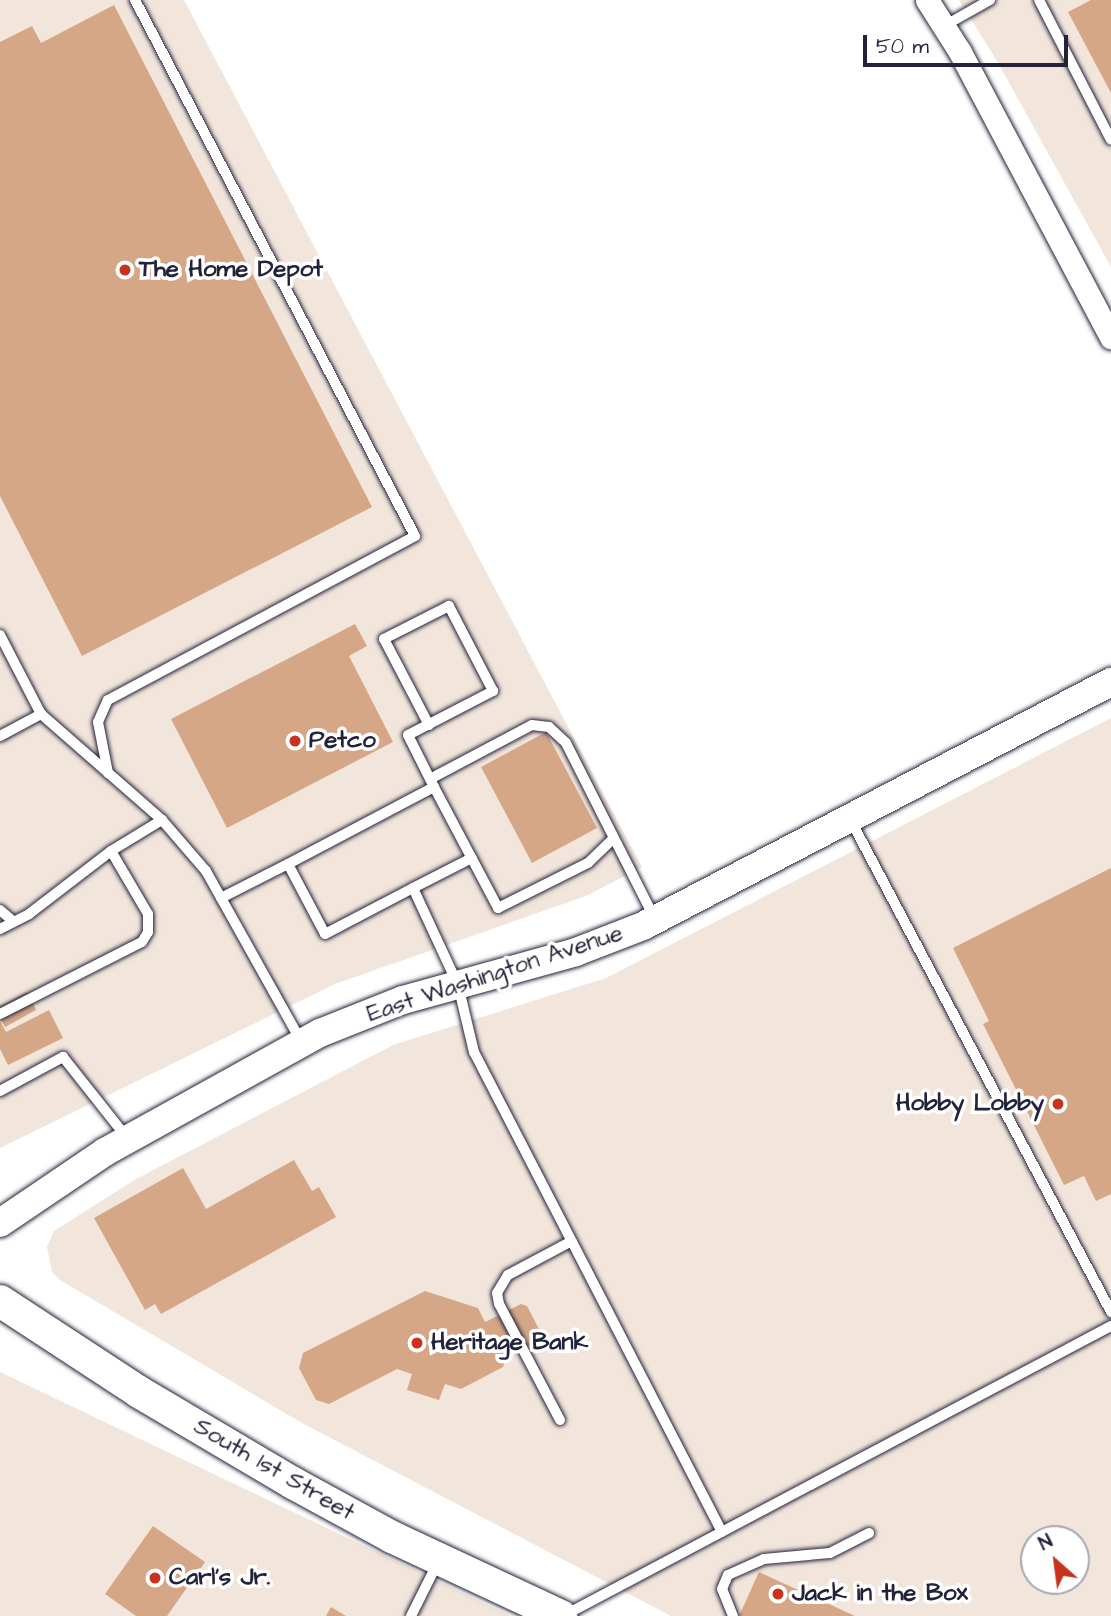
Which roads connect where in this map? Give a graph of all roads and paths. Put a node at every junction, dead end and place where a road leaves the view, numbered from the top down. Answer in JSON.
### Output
{"nodes":[{"id":1,"x":135,"y":0,"type":"edge"},
{"id":2,"x":927,"y":0,"type":"edge"},
{"id":3,"x":990,"y":0,"type":"edge"},
{"id":4,"x":1040,"y":0,"type":"edge"},
{"id":5,"x":944,"y":26,"type":"junction"},
{"id":6,"x":1111,"y":140,"type":"edge"},
{"id":7,"x":1109,"y":327,"type":"edge"},
{"id":8,"x":2,"y":643,"type":"edge"},
{"id":9,"x":1111,"y":682,"type":"edge"},
{"id":10,"x":41,"y":714,"type":"junction"},
{"id":11,"x":429,"y":725,"type":"junction"},
{"id":12,"x":0,"y":736,"type":"edge"},
{"id":13,"x":108,"y":773,"type":"junction"},
{"id":14,"x":432,"y":783,"type":"junction"},
{"id":15,"x":849,"y":818,"type":"junction"},
{"id":16,"x":162,"y":820,"type":"junction"},
{"id":17,"x":613,"y":839,"type":"junction"},
{"id":18,"x":111,"y":850,"type":"junction"},
{"id":19,"x":472,"y":858,"type":"junction"},
{"id":20,"x":288,"y":863,"type":"junction"},
{"id":21,"x":414,"y":888,"type":"junction"},
{"id":22,"x":221,"y":898,"type":"junction"},
{"id":23,"x":0,"y":910,"type":"edge"},
{"id":24,"x":655,"y":919,"type":"junction"},
{"id":25,"x":14,"y":922,"type":"junction"},
{"id":26,"x":0,"y":929,"type":"edge"},
{"id":27,"x":458,"y":985,"type":"junction"},
{"id":28,"x":0,"y":1014,"type":"edge"},
{"id":29,"x":302,"y":1043,"type":"junction"},
{"id":30,"x":0,"y":1091,"type":"edge"},
{"id":31,"x":128,"y":1139,"type":"junction"},
{"id":32,"x":0,"y":1223,"type":"edge"},
{"id":33,"x":572,"y":1241,"type":"junction"},
{"id":34,"x":0,"y":1301,"type":"edge"},
{"id":35,"x":1111,"y":1312,"type":"edge"},
{"id":36,"x":1111,"y":1326,"type":"edge"},
{"id":37,"x":560,"y":1420,"type":"dead end"},
{"id":38,"x":722,"y":1532,"type":"junction"},
{"id":39,"x":869,"y":1533,"type":"dead end"},
{"id":40,"x":440,"y":1559,"type":"junction"},
{"id":41,"x":557,"y":1615,"type":"edge"},
{"id":42,"x":411,"y":1616,"type":"edge"},
{"id":43,"x":733,"y":1616,"type":"edge"}],
"edges":[{"from":1,"to":13,"type":"lane"},
{"from":2,"to":5,"type":"street"},
{"from":3,"to":5,"type":"lane"},
{"from":4,"to":6,"type":"lane"},
{"from":5,"to":7,"type":"street"},
{"from":8,"to":10,"type":"lane"},
{"from":9,"to":15,"type":"street","name":"East Washington Avenue"},
{"from":10,"to":12,"type":"lane"},
{"from":10,"to":13,"type":"lane"},
{"from":11,"to":11,"type":"lane"},
{"from":11,"to":14,"type":"lane"},
{"from":13,"to":16,"type":"lane"},
{"from":14,"to":17,"type":"lane"},
{"from":14,"to":19,"type":"lane"},
{"from":14,"to":20,"type":"lane"},
{"from":15,"to":24,"type":"street","name":"East Washington Avenue"},
{"from":15,"to":35,"type":"lane"},
{"from":16,"to":18,"type":"lane"},
{"from":16,"to":22,"type":"lane"},
{"from":17,"to":19,"type":"lane"},
{"from":17,"to":24,"type":"lane"},
{"from":18,"to":25,"type":"lane"},
{"from":18,"to":28,"type":"lane"},
{"from":19,"to":21,"type":"lane"},
{"from":20,"to":21,"type":"lane"},
{"from":20,"to":22,"type":"lane"},
{"from":21,"to":27,"type":"lane"},
{"from":22,"to":29,"type":"lane"},
{"from":23,"to":25,"type":"lane"},
{"from":24,"to":27,"type":"street","name":"East Washington Avenue"},
{"from":25,"to":26,"type":"lane"},
{"from":27,"to":29,"type":"street","name":"East Washington Avenue"},
{"from":27,"to":33,"type":"lane"},
{"from":29,"to":31,"type":"street","name":"East Washington Avenue"},
{"from":30,"to":31,"type":"lane"},
{"from":31,"to":32,"type":"street","name":"East Washington Avenue"},
{"from":33,"to":37,"type":"lane"},
{"from":33,"to":38,"type":"lane"},
{"from":34,"to":40,"type":"main road","name":"South 1st Street"},
{"from":36,"to":38,"type":"lane"},
{"from":38,"to":41,"type":"lane"},
{"from":39,"to":43,"type":"lane"},
{"from":40,"to":41,"type":"main road","name":"South 1st Street"},
{"from":40,"to":42,"type":"lane"}]}
